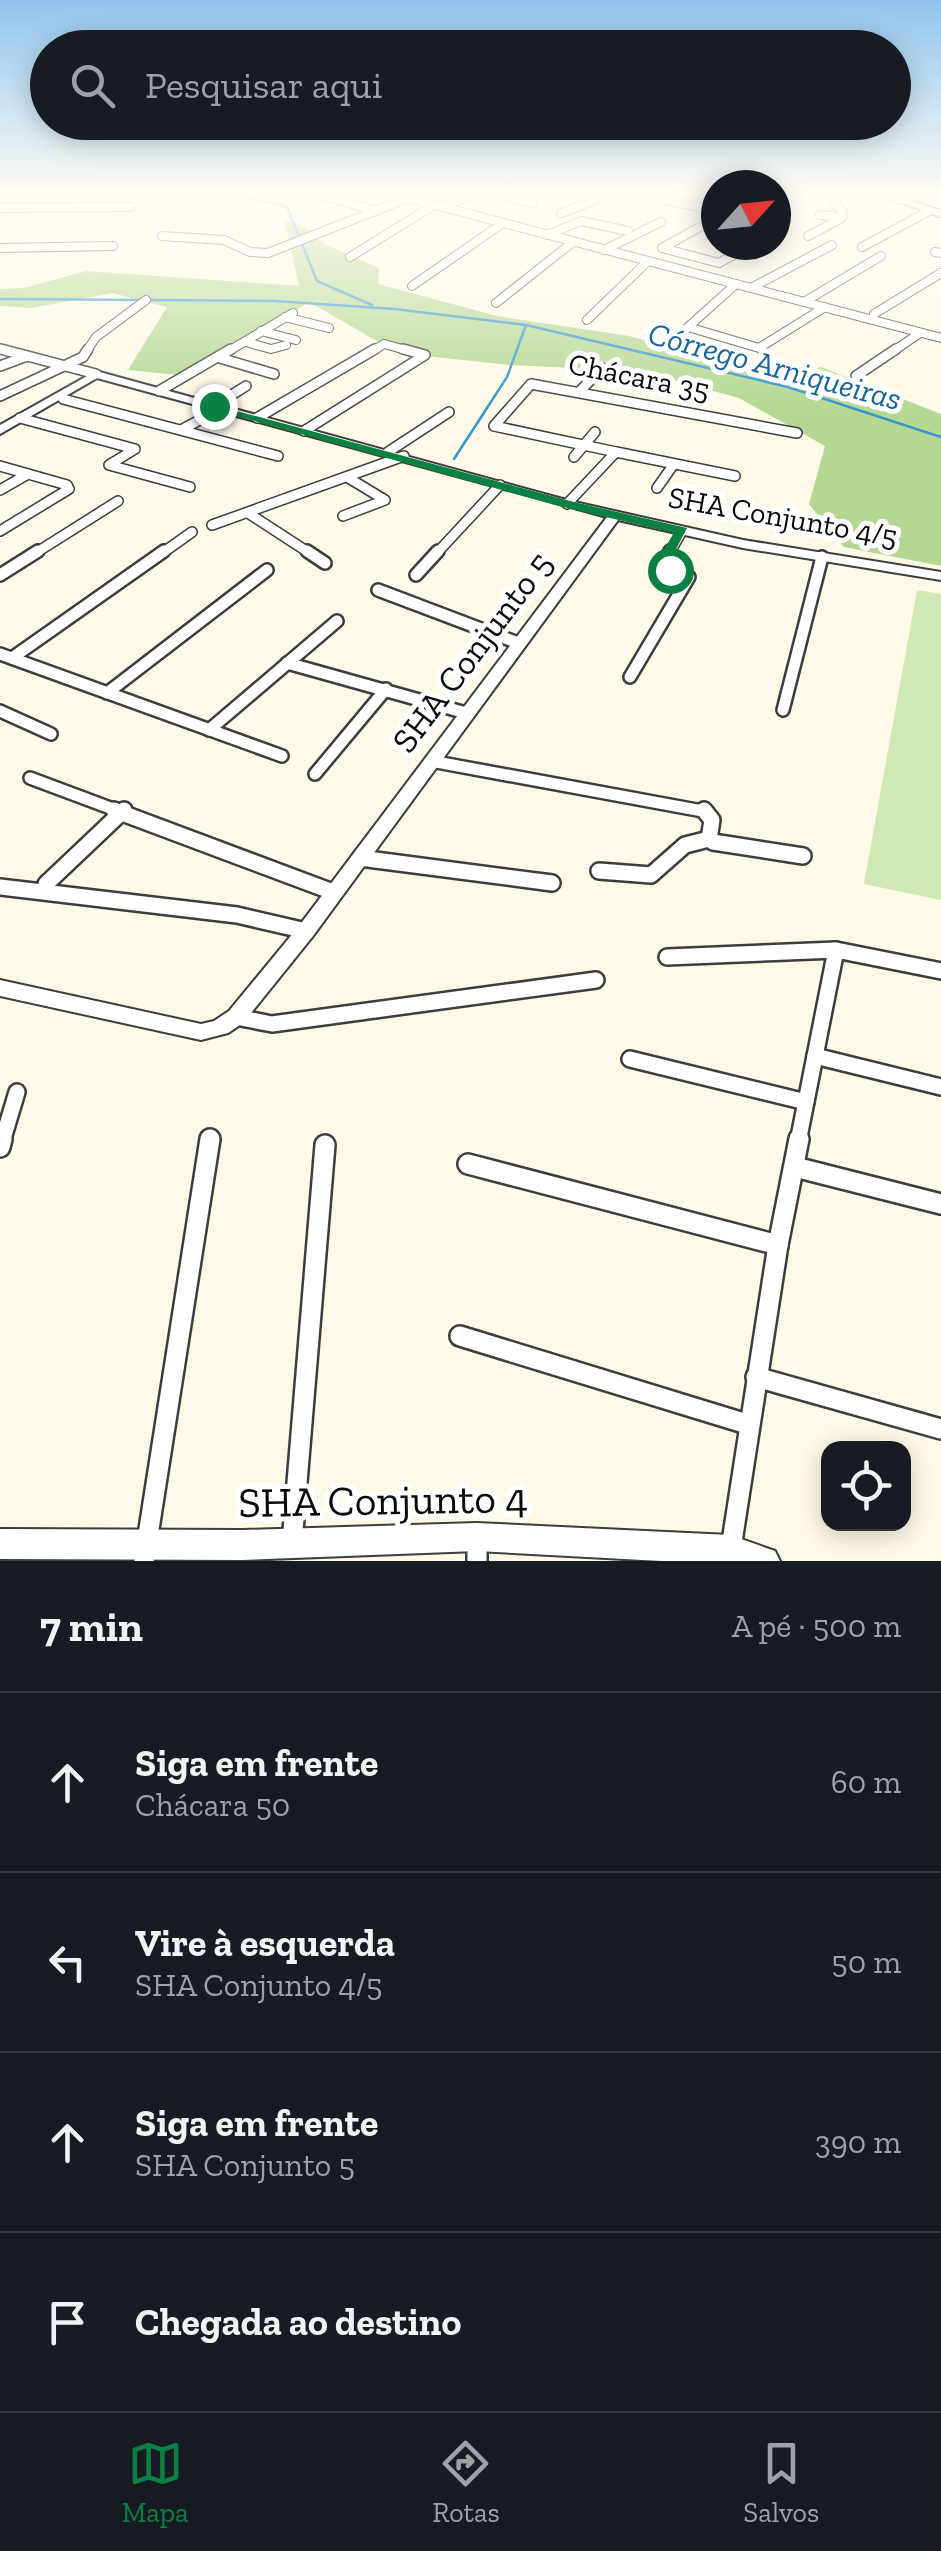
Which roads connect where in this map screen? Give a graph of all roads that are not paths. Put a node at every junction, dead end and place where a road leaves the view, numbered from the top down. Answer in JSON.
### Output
{"nodes":[{"id":1,"x":443,"y":265,"type":"edge"},
{"id":2,"x":545,"y":265,"type":"edge"},
{"id":3,"x":644,"y":265,"type":"edge"},
{"id":4,"x":661,"y":265,"type":"edge"},
{"id":5,"x":795,"y":265,"type":"edge"},
{"id":6,"x":866,"y":265,"type":"edge"},
{"id":7,"x":665,"y":266,"type":"joint"},
{"id":8,"x":941,"y":273,"type":"edge"},
{"id":9,"x":736,"y":284,"type":"junction"},
{"id":10,"x":412,"y":286,"type":"dead end"},
{"id":11,"x":751,"y":288,"type":"junction"},
{"id":12,"x":146,"y":300,"type":"dead end"},
{"id":13,"x":804,"y":302,"type":"junction"},
{"id":14,"x":496,"y":303,"type":"dead end"},
{"id":15,"x":825,"y":308,"type":"junction"},
{"id":16,"x":874,"y":314,"type":"dead end"},
{"id":17,"x":588,"y":320,"type":"dead end"},
{"id":18,"x":329,"y":328,"type":"dead end"},
{"id":19,"x":262,"y":331,"type":"junction"},
{"id":20,"x":920,"y":333,"type":"junction"},
{"id":21,"x":941,"y":338,"type":"edge"},
{"id":22,"x":296,"y":340,"type":"dead end"},
{"id":23,"x":246,"y":342,"type":"junction"},
{"id":24,"x":286,"y":345,"type":"dead end"},
{"id":25,"x":0,"y":348,"type":"edge"},
{"id":26,"x":27,"y":356,"type":"junction"},
{"id":27,"x":220,"y":358,"type":"junction"},
{"id":28,"x":0,"y":366,"type":"edge"},
{"id":29,"x":65,"y":366,"type":"junction"},
{"id":30,"x":602,"y":368,"type":"dead end"},
{"id":31,"x":96,"y":374,"type":"junction"},
{"id":32,"x":274,"y":374,"type":"dead end"},
{"id":33,"x":856,"y":376,"type":"dead end"},
{"id":34,"x":246,"y":386,"type":"dead end"},
{"id":35,"x":159,"y":391,"type":"junction"},
{"id":36,"x":580,"y":391,"type":"junction"},
{"id":37,"x":0,"y":396,"type":"edge"},
{"id":38,"x":63,"y":399,"type":"dead end"},
{"id":39,"x":218,"y":407,"type":"junction"},
{"id":40,"x":449,"y":412,"type":"dead end"},
{"id":41,"x":20,"y":418,"type":"junction"},
{"id":42,"x":257,"y":418,"type":"junction"},
{"id":43,"x":0,"y":430,"type":"edge"},
{"id":44,"x":180,"y":430,"type":"junction"},
{"id":45,"x":304,"y":431,"type":"junction"},
{"id":46,"x":595,"y":432,"type":"dead end"},
{"id":47,"x":797,"y":433,"type":"dead end"},
{"id":48,"x":583,"y":446,"type":"junction"},
{"id":49,"x":388,"y":452,"type":"junction"},
{"id":50,"x":616,"y":452,"type":"junction"},
{"id":51,"x":278,"y":456,"type":"dead end"},
{"id":52,"x":404,"y":456,"type":"junction"},
{"id":53,"x":574,"y":458,"type":"dead end"},
{"id":54,"x":674,"y":464,"type":"junction"},
{"id":55,"x":0,"y":466,"type":"edge"},
{"id":56,"x":28,"y":474,"type":"junction"},
{"id":57,"x":735,"y":476,"type":"dead end"},
{"id":58,"x":347,"y":477,"type":"junction"},
{"id":59,"x":500,"y":484,"type":"junction"},
{"id":60,"x":190,"y":487,"type":"dead end"},
{"id":61,"x":657,"y":488,"type":"dead end"},
{"id":62,"x":0,"y":490,"type":"edge"},
{"id":63,"x":118,"y":501,"type":"dead end"},
{"id":64,"x":567,"y":504,"type":"junction"},
{"id":65,"x":248,"y":513,"type":"junction"},
{"id":66,"x":615,"y":515,"type":"junction"},
{"id":67,"x":343,"y":516,"type":"dead end"},
{"id":68,"x":212,"y":525,"type":"dead end"},
{"id":69,"x":0,"y":531,"type":"edge"},
{"id":70,"x":682,"y":531,"type":"junction"},
{"id":71,"x":192,"y":532,"type":"dead end"},
{"id":72,"x":822,"y":557,"type":"junction"},
{"id":73,"x":325,"y":563,"type":"dead end"},
{"id":74,"x":266,"y":570,"type":"dead end"},
{"id":75,"x":0,"y":575,"type":"edge"},
{"id":76,"x":416,"y":576,"type":"dead end"},
{"id":77,"x":941,"y":576,"type":"edge"},
{"id":78,"x":378,"y":590,"type":"dead end"},
{"id":79,"x":337,"y":621,"type":"dead end"},
{"id":80,"x":518,"y":643,"type":"junction"},
{"id":81,"x":6,"y":656,"type":"edge"},
{"id":82,"x":287,"y":664,"type":"junction"},
{"id":83,"x":630,"y":677,"type":"dead end"},
{"id":84,"x":386,"y":689,"type":"junction"},
{"id":85,"x":108,"y":692,"type":"junction"},
{"id":86,"x":784,"y":710,"type":"dead end"},
{"id":87,"x":0,"y":711,"type":"edge"},
{"id":88,"x":466,"y":713,"type":"junction"},
{"id":89,"x":209,"y":730,"type":"junction"},
{"id":90,"x":52,"y":734,"type":"dead end"},
{"id":91,"x":282,"y":756,"type":"dead end"},
{"id":92,"x":431,"y":761,"type":"junction"},
{"id":93,"x":316,"y":774,"type":"dead end"},
{"id":94,"x":30,"y":778,"type":"dead end"},
{"id":95,"x":124,"y":810,"type":"junction"},
{"id":96,"x":709,"y":839,"type":"junction"},
{"id":97,"x":803,"y":856,"type":"dead end"},
{"id":98,"x":360,"y":858,"type":"junction"},
{"id":99,"x":599,"y":871,"type":"dead end"},
{"id":100,"x":552,"y":883,"type":"dead end"},
{"id":101,"x":46,"y":884,"type":"dead end"},
{"id":102,"x":0,"y":888,"type":"edge"},
{"id":103,"x":333,"y":892,"type":"junction"},
{"id":104,"x":306,"y":931,"type":"junction"},
{"id":105,"x":836,"y":950,"type":"junction"},
{"id":106,"x":666,"y":957,"type":"dead end"},
{"id":107,"x":941,"y":971,"type":"edge"},
{"id":108,"x":596,"y":980,"type":"dead end"},
{"id":109,"x":0,"y":988,"type":"edge"},
{"id":110,"x":236,"y":1017,"type":"junction"},
{"id":111,"x":815,"y":1056,"type":"junction"},
{"id":112,"x":630,"y":1059,"type":"dead end"},
{"id":113,"x":941,"y":1087,"type":"edge"},
{"id":114,"x":17,"y":1092,"type":"dead end"},
{"id":115,"x":806,"y":1102,"type":"junction"},
{"id":116,"x":210,"y":1138,"type":"dead end"},
{"id":117,"x":326,"y":1145,"type":"dead end"},
{"id":118,"x":0,"y":1146,"type":"edge"},
{"id":119,"x":468,"y":1164,"type":"dead end"},
{"id":120,"x":795,"y":1167,"type":"junction"},
{"id":121,"x":941,"y":1204,"type":"edge"},
{"id":122,"x":778,"y":1244,"type":"junction"},
{"id":123,"x":460,"y":1336,"type":"dead end"},
{"id":124,"x":756,"y":1377,"type":"junction"},
{"id":125,"x":747,"y":1424,"type":"junction"},
{"id":126,"x":941,"y":1429,"type":"edge"},
{"id":127,"x":292,"y":1543,"type":"junction"},
{"id":128,"x":0,"y":1544,"type":"edge"},
{"id":129,"x":477,"y":1549,"type":"edge"},
{"id":130,"x":145,"y":1552,"type":"edge"},
{"id":131,"x":730,"y":1556,"type":"edge"},
{"id":132,"x":765,"y":1561,"type":"edge"}],
"edges":[{"from":1,"to":10,"type":"street"},
{"from":2,"to":14,"type":"street"},
{"from":3,"to":17,"type":"street"},
{"from":4,"to":7,"type":"street"},
{"from":5,"to":11,"type":"street"},
{"from":6,"to":13,"type":"street"},
{"from":7,"to":9,"type":"street"},
{"from":8,"to":16,"type":"street"},
{"from":9,"to":11,"type":"street"},
{"from":9,"to":15,"type":"street"},
{"from":11,"to":13,"type":"street"},
{"from":12,"to":29,"type":"street"},
{"from":13,"to":15,"type":"street"},
{"from":15,"to":20,"type":"street"},
{"from":18,"to":19,"type":"street"},
{"from":19,"to":22,"type":"street"},
{"from":19,"to":23,"type":"street"},
{"from":20,"to":21,"type":"street"},
{"from":20,"to":33,"type":"street"},
{"from":23,"to":24,"type":"street"},
{"from":23,"to":27,"type":"street"},
{"from":25,"to":26,"type":"street","name":"SHA Conjunto 5"},
{"from":26,"to":28,"type":"street"},
{"from":26,"to":29,"type":"street","name":"SHA Conjunto 5"},
{"from":27,"to":32,"type":"street"},
{"from":27,"to":35,"type":"street"},
{"from":29,"to":31,"type":"street","name":"SHA Conjunto 5"},
{"from":29,"to":37,"type":"street"},
{"from":30,"to":36,"type":"street"},
{"from":31,"to":35,"type":"street","name":"SHA Conjunto 5"},
{"from":31,"to":41,"type":"street"},
{"from":34,"to":39,"type":"street"},
{"from":35,"to":39,"type":"street","name":"SHA Conjunto 5"},
{"from":36,"to":47,"type":"street","name":"Chácara 35"},
{"from":36,"to":48,"type":"street","name":"Chácara 35"},
{"from":38,"to":44,"type":"street"},
{"from":39,"to":42,"type":"street","name":"SHA Conjunto 5"},
{"from":39,"to":44,"type":"street"},
{"from":40,"to":49,"type":"street"},
{"from":41,"to":43,"type":"street"},
{"from":41,"to":60,"type":"street"},
{"from":42,"to":45,"type":"street","name":"SHA Conjunto 5"},
{"from":42,"to":45,"type":"street"},
{"from":44,"to":51,"type":"street"},
{"from":45,"to":49,"type":"street","name":"SHA Conjunto 5"},
{"from":46,"to":48,"type":"street"},
{"from":48,"to":50,"type":"street","name":"Chácara 35"},
{"from":48,"to":53,"type":"street"},
{"from":49,"to":52,"type":"street","name":"SHA Conjunto 5"},
{"from":50,"to":54,"type":"street","name":"Chácara 35"},
{"from":50,"to":64,"type":"street"},
{"from":52,"to":58,"type":"street"},
{"from":52,"to":59,"type":"street","name":"SHA Conjunto 5"},
{"from":54,"to":57,"type":"street","name":"Chácara 35"},
{"from":54,"to":61,"type":"street"},
{"from":55,"to":56,"type":"street"},
{"from":56,"to":62,"type":"street"},
{"from":56,"to":69,"type":"street"},
{"from":58,"to":65,"type":"street"},
{"from":58,"to":67,"type":"street"},
{"from":59,"to":64,"type":"street","name":"SHA Conjunto 5"},
{"from":59,"to":76,"type":"street"},
{"from":63,"to":75,"type":"street"},
{"from":64,"to":66,"type":"street","name":"SHA Conjunto 5"},
{"from":65,"to":68,"type":"street"},
{"from":65,"to":73,"type":"street"},
{"from":66,"to":70,"type":"street","name":"SHA Conjunto 4/5"},
{"from":66,"to":80,"type":"street","name":"SHA Conjunto 5"},
{"from":70,"to":72,"type":"street","name":"SHA Conjunto 4/5"},
{"from":70,"to":83,"type":"street"},
{"from":71,"to":81,"type":"street"},
{"from":72,"to":77,"type":"street","name":"SHA Conjunto 4/5"},
{"from":72,"to":86,"type":"street"},
{"from":74,"to":85,"type":"street"},
{"from":78,"to":80,"type":"street"},
{"from":79,"to":82,"type":"street"},
{"from":80,"to":88,"type":"street","name":"SHA Conjunto 5"},
{"from":81,"to":85,"type":"street"},
{"from":82,"to":84,"type":"street"},
{"from":82,"to":89,"type":"street"},
{"from":84,"to":88,"type":"street"},
{"from":84,"to":93,"type":"street"},
{"from":85,"to":89,"type":"street"},
{"from":87,"to":90,"type":"street"},
{"from":88,"to":92,"type":"street","name":"SHA Conjunto 5"},
{"from":89,"to":91,"type":"street"},
{"from":92,"to":96,"type":"street"},
{"from":92,"to":98,"type":"street","name":"SHA Conjunto 5"},
{"from":94,"to":95,"type":"street"},
{"from":95,"to":101,"type":"street"},
{"from":95,"to":103,"type":"street"},
{"from":96,"to":97,"type":"street"},
{"from":96,"to":99,"type":"street"},
{"from":98,"to":100,"type":"street"},
{"from":98,"to":103,"type":"street","name":"SHA Conjunto 5"},
{"from":102,"to":104,"type":"street"},
{"from":103,"to":104,"type":"street","name":"SHA Conjunto 5"},
{"from":104,"to":110,"type":"street","name":"SHA Conjunto 5"},
{"from":105,"to":106,"type":"street"},
{"from":105,"to":107,"type":"street"},
{"from":105,"to":111,"type":"street"},
{"from":108,"to":110,"type":"street"},
{"from":109,"to":110,"type":"street"},
{"from":111,"to":113,"type":"street"},
{"from":111,"to":115,"type":"street"},
{"from":112,"to":115,"type":"street"},
{"from":114,"to":118,"type":"street"},
{"from":115,"to":120,"type":"street"},
{"from":116,"to":130,"type":"street"},
{"from":117,"to":127,"type":"street"},
{"from":119,"to":122,"type":"street"},
{"from":120,"to":121,"type":"street"},
{"from":120,"to":122,"type":"street"},
{"from":122,"to":124,"type":"street"},
{"from":123,"to":125,"type":"street"},
{"from":124,"to":125,"type":"street"},
{"from":124,"to":126,"type":"street"},
{"from":125,"to":131,"type":"street"},
{"from":127,"to":129,"type":"street","name":"SHA Conjunto 4"},
{"from":127,"to":130,"type":"street","name":"SHA Conjunto 4"},
{"from":128,"to":130,"type":"street","name":"SHA Conjunto 4"},
{"from":129,"to":131,"type":"street","name":"SHA Conjunto 4"},
{"from":131,"to":132,"type":"street","name":"SHA Conjunto 4"}]}
